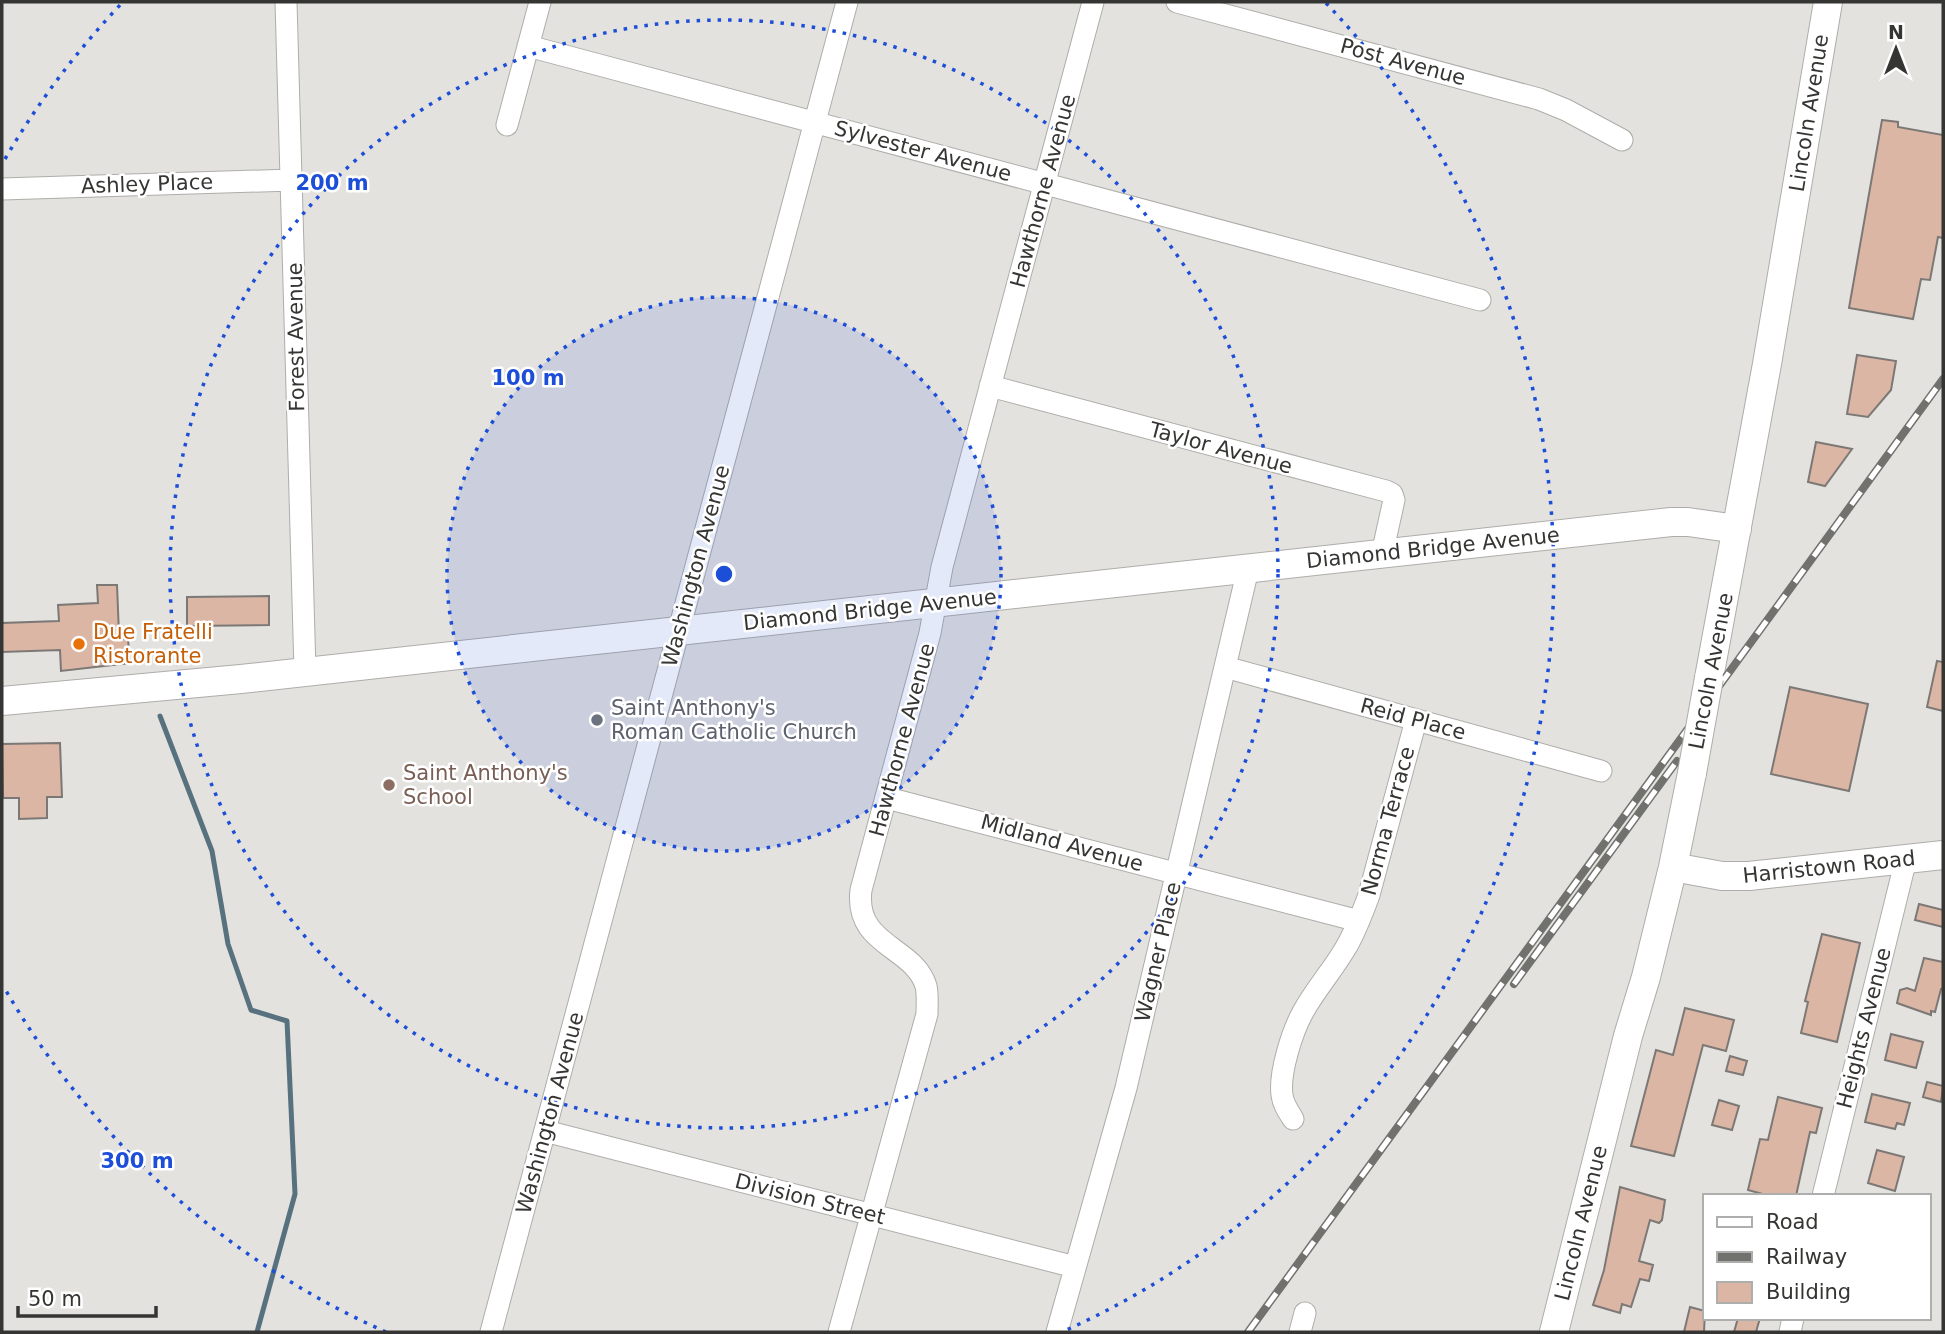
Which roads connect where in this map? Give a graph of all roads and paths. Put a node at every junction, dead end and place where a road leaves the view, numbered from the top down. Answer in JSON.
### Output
{"nodes":[{"id":1,"x":286,"y":2,"type":"edge"},
{"id":2,"x":540,"y":2,"type":"edge"},
{"id":3,"x":846,"y":2,"type":"edge"},
{"id":4,"x":1093,"y":2,"type":"edge"},
{"id":5,"x":1177,"y":2,"type":"edge"},
{"id":6,"x":1828,"y":2,"type":"edge"},
{"id":7,"x":528,"y":47,"type":"junction"},
{"id":8,"x":814,"y":122,"type":"junction"},
{"id":9,"x":507,"y":125,"type":"dead end"},
{"id":10,"x":1622,"y":140,"type":"dead end"},
{"id":11,"x":292,"y":180,"type":"junction"},
{"id":12,"x":1045,"y":184,"type":"junction"},
{"id":13,"x":2,"y":189,"type":"edge"},
{"id":14,"x":1480,"y":299,"type":"dead end"},
{"id":15,"x":990,"y":386,"type":"junction"},
{"id":16,"x":1737,"y":530,"type":"junction"},
{"id":17,"x":1382,"y":554,"type":"junction"},
{"id":18,"x":1248,"y":569,"type":"junction"},
{"id":19,"x":936,"y":603,"type":"junction"},
{"id":20,"x":678,"y":631,"type":"junction"},
{"id":21,"x":1225,"y":667,"type":"junction"},
{"id":22,"x":304,"y":671,"type":"junction"},
{"id":23,"x":2,"y":701,"type":"edge"},
{"id":24,"x":1416,"y":720,"type":"junction"},
{"id":25,"x":1601,"y":771,"type":"dead end"},
{"id":26,"x":887,"y":797,"type":"junction"},
{"id":27,"x":1943,"y":855,"type":"edge"},
{"id":28,"x":1906,"y":859,"type":"junction"},
{"id":29,"x":1673,"y":867,"type":"junction"},
{"id":30,"x":1177,"y":873,"type":"junction"},
{"id":31,"x":1359,"y":921,"type":"junction"},
{"id":32,"x":1293,"y":1119,"type":"dead end"},
{"id":33,"x":545,"y":1131,"type":"junction"},
{"id":34,"x":1823,"y":1194,"type":"edge"},
{"id":35,"x":871,"y":1215,"type":"junction"},
{"id":36,"x":1075,"y":1267,"type":"junction"},
{"id":37,"x":491,"y":1332,"type":"edge"},
{"id":38,"x":839,"y":1332,"type":"edge"},
{"id":39,"x":1057,"y":1332,"type":"edge"},
{"id":40,"x":1554,"y":1332,"type":"edge"}],
"edges":[{"from":1,"to":11,"type":"street","name":"Forest Avenue"},
{"from":2,"to":7,"type":"street"},
{"from":3,"to":8,"type":"street","name":"Washington Avenue"},
{"from":4,"to":12,"type":"street","name":"Hawthorne Avenue"},
{"from":5,"to":10,"type":"street","name":"Post Avenue"},
{"from":6,"to":16,"type":"street","name":"Lincoln Avenue"},
{"from":7,"to":8,"type":"street","name":"Sylvester Avenue"},
{"from":7,"to":9,"type":"street"},
{"from":8,"to":12,"type":"street","name":"Sylvester Avenue"},
{"from":8,"to":20,"type":"street","name":"Washington Avenue"},
{"from":11,"to":13,"type":"street","name":"Ashley Place"},
{"from":11,"to":22,"type":"street","name":"Forest Avenue"},
{"from":12,"to":14,"type":"street","name":"Sylvester Avenue"},
{"from":12,"to":15,"type":"street","name":"Hawthorne Avenue"},
{"from":15,"to":17,"type":"street","name":"Taylor Avenue"},
{"from":15,"to":19,"type":"street","name":"Hawthorne Avenue"},
{"from":16,"to":17,"type":"street","name":"Diamond Bridge Avenue"},
{"from":16,"to":29,"type":"street","name":"Lincoln Avenue","bridge":true},
{"from":17,"to":18,"type":"street","name":"Diamond Bridge Avenue"},
{"from":18,"to":19,"type":"street","name":"Diamond Bridge Avenue"},
{"from":18,"to":21,"type":"street","name":"Wagner Place"},
{"from":19,"to":20,"type":"street","name":"Diamond Bridge Avenue"},
{"from":19,"to":26,"type":"street","name":"Hawthorne Avenue"},
{"from":20,"to":22,"type":"street","name":"Diamond Bridge Avenue"},
{"from":20,"to":33,"type":"street","name":"Washington Avenue"},
{"from":21,"to":24,"type":"street","name":"Reid Place"},
{"from":21,"to":30,"type":"street","name":"Wagner Place"},
{"from":22,"to":23,"type":"street","name":"Diamond Bridge Avenue"},
{"from":24,"to":25,"type":"street","name":"Reid Place"},
{"from":24,"to":31,"type":"street","name":"Norma Terrace"},
{"from":26,"to":30,"type":"street","name":"Midland Avenue"},
{"from":26,"to":35,"type":"street","name":"Hawthorne Avenue"},
{"from":27,"to":28,"type":"street","name":"Harristown Road"},
{"from":28,"to":29,"type":"street","name":"Harristown Road"},
{"from":28,"to":34,"type":"street","name":"Heights Avenue"},
{"from":29,"to":40,"type":"street","name":"Lincoln Avenue"},
{"from":30,"to":31,"type":"street","name":"Midland Avenue"},
{"from":30,"to":36,"type":"street","name":"Wagner Place"},
{"from":31,"to":32,"type":"street","name":"Norma Terrace"},
{"from":33,"to":35,"type":"street","name":"Division Street"},
{"from":33,"to":37,"type":"street","name":"Washington Avenue"},
{"from":35,"to":36,"type":"street","name":"Division Street"},
{"from":35,"to":38,"type":"street","name":"Hawthorne Avenue"},
{"from":36,"to":39,"type":"street","name":"Wagner Place"}]}
